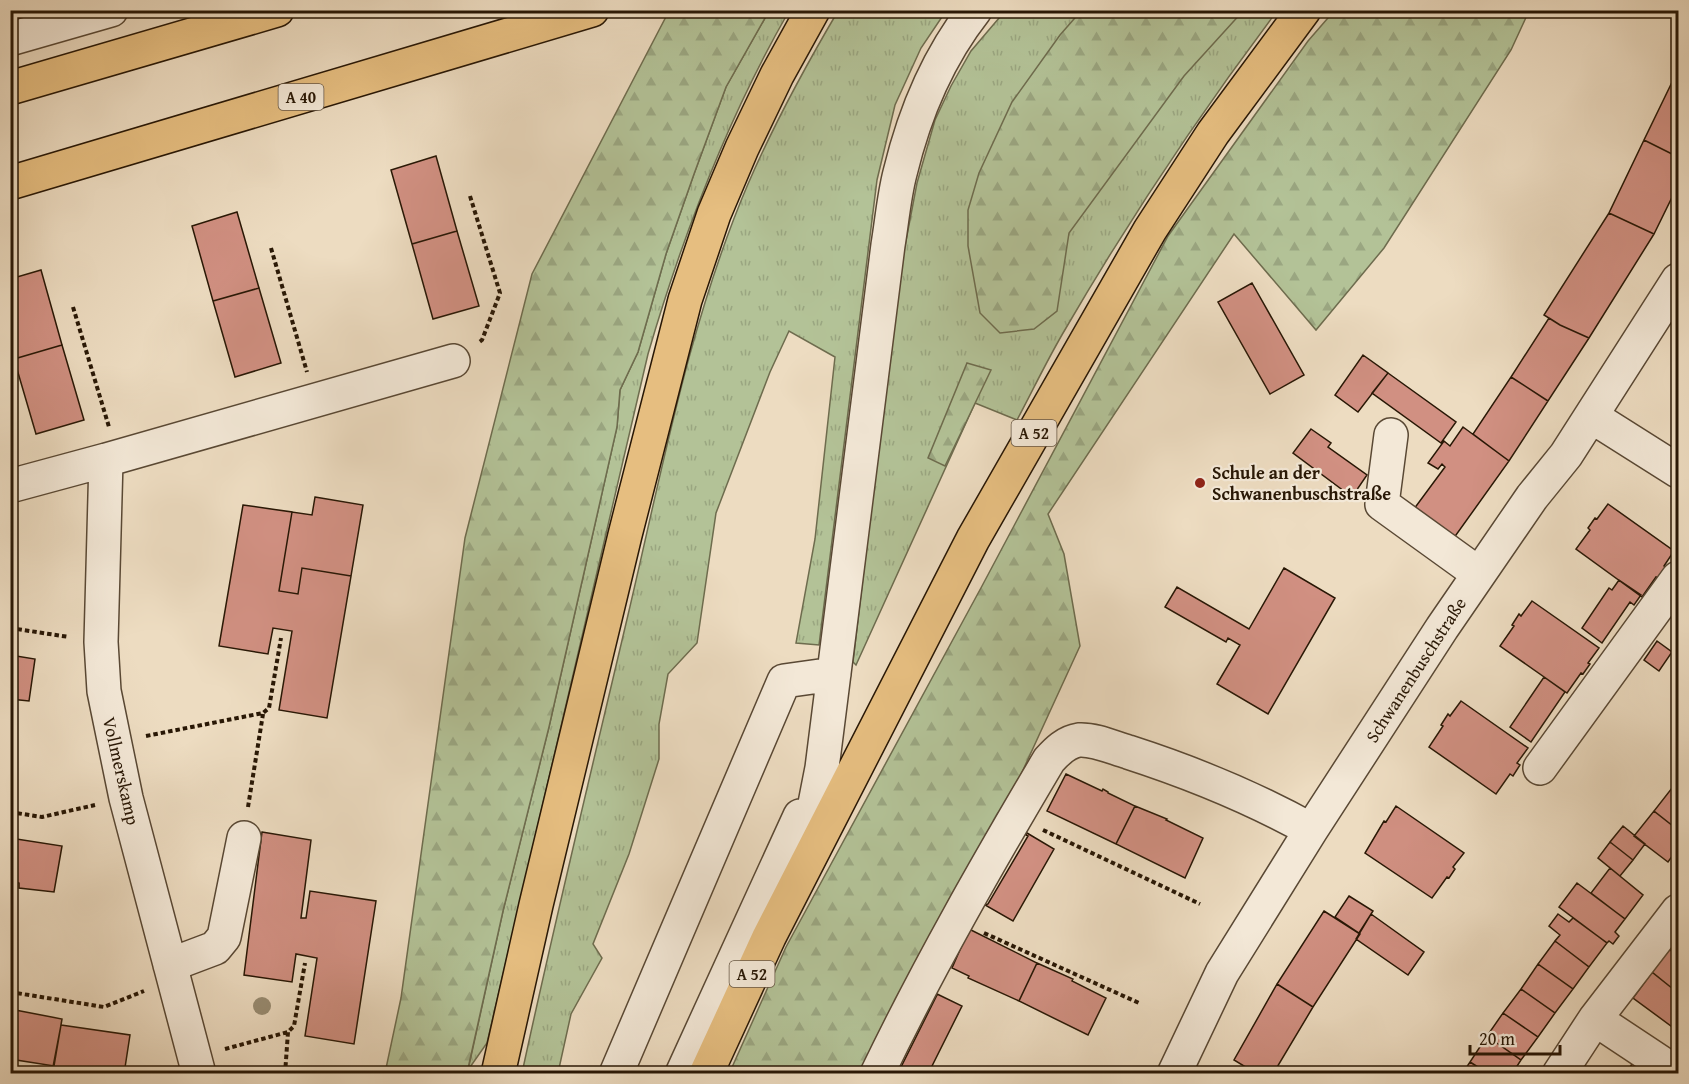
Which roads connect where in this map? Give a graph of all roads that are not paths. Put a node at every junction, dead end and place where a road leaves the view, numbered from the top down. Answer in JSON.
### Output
{"nodes":[{"id":1,"x":111,"y":10,"type":"edge"},
{"id":2,"x":278,"y":10,"type":"edge"},
{"id":3,"x":592,"y":10,"type":"edge"},
{"id":4,"x":813,"y":10,"type":"edge"},
{"id":5,"x":975,"y":10,"type":"edge"},
{"id":6,"x":1304,"y":10,"type":"edge"},
{"id":7,"x":10,"y":39,"type":"edge"},
{"id":8,"x":10,"y":88,"type":"edge"},
{"id":9,"x":10,"y":183,"type":"edge"},
{"id":10,"x":1678,"y":280,"type":"edge"},
{"id":11,"x":453,"y":361,"type":"road end"},
{"id":12,"x":1591,"y":416,"type":"junction"},
{"id":13,"x":1391,"y":435,"type":"dead end"},
{"id":14,"x":112,"y":458,"type":"junction"},
{"id":15,"x":1678,"y":471,"type":"edge"},
{"id":16,"x":10,"y":486,"type":"edge"},
{"id":17,"x":1479,"y":574,"type":"junction"},
{"id":18,"x":1678,"y":578,"type":"edge"},
{"id":19,"x":834,"y":674,"type":"junction"},
{"id":20,"x":822,"y":768,"type":"junction"},
{"id":21,"x":1540,"y":768,"type":"dead end"},
{"id":22,"x":1311,"y":830,"type":"junction"},
{"id":23,"x":243,"y":837,"type":"road end"},
{"id":24,"x":801,"y":876,"type":"junction"},
{"id":25,"x":1678,"y":911,"type":"edge"},
{"id":26,"x":170,"y":965,"type":"junction"},
{"id":27,"x":1595,"y":1019,"type":"junction"},
{"id":28,"x":197,"y":1066,"type":"edge"},
{"id":29,"x":498,"y":1074,"type":"edge"},
{"id":30,"x":616,"y":1074,"type":"edge"},
{"id":31,"x":682,"y":1074,"type":"edge"},
{"id":32,"x":706,"y":1074,"type":"edge"},
{"id":33,"x":877,"y":1074,"type":"edge"},
{"id":34,"x":1174,"y":1074,"type":"edge"},
{"id":35,"x":1559,"y":1074,"type":"edge"},
{"id":36,"x":1677,"y":1074,"type":"edge"}],
"edges":[{"from":1,"to":7,"type":"street"},
{"from":2,"to":8,"type":"highway"},
{"from":3,"to":9,"type":"highway","number":"A 40"},
{"from":4,"to":29,"type":"highway"},
{"from":5,"to":19,"type":"street"},
{"from":6,"to":24,"type":"highway","number":"A 52"},
{"from":10,"to":12,"type":"street","name":"Schwanenbuschstraße"},
{"from":11,"to":14,"type":"street"},
{"from":12,"to":15,"type":"street"},
{"from":12,"to":17,"type":"street","name":"Schwanenbuschstraße"},
{"from":13,"to":17,"type":"street"},
{"from":14,"to":16,"type":"street"},
{"from":14,"to":26,"type":"street","name":"Vollmerskamp"},
{"from":17,"to":22,"type":"street","name":"Schwanenbuschstraße"},
{"from":18,"to":21,"type":"street"},
{"from":19,"to":20,"type":"street"},
{"from":19,"to":30,"type":"street"},
{"from":20,"to":24,"type":"street"},
{"from":20,"to":31,"type":"street","number":"A 52"},
{"from":22,"to":33,"type":"street"},
{"from":22,"to":34,"type":"street","name":"Schwanenbuschstraße"},
{"from":23,"to":26,"type":"street"},
{"from":24,"to":32,"type":"highway","number":"A 52"},
{"from":25,"to":27,"type":"street"},
{"from":26,"to":28,"type":"street","name":"Vollmerskamp"},
{"from":27,"to":35,"type":"street"},
{"from":27,"to":36,"type":"street"}]}
